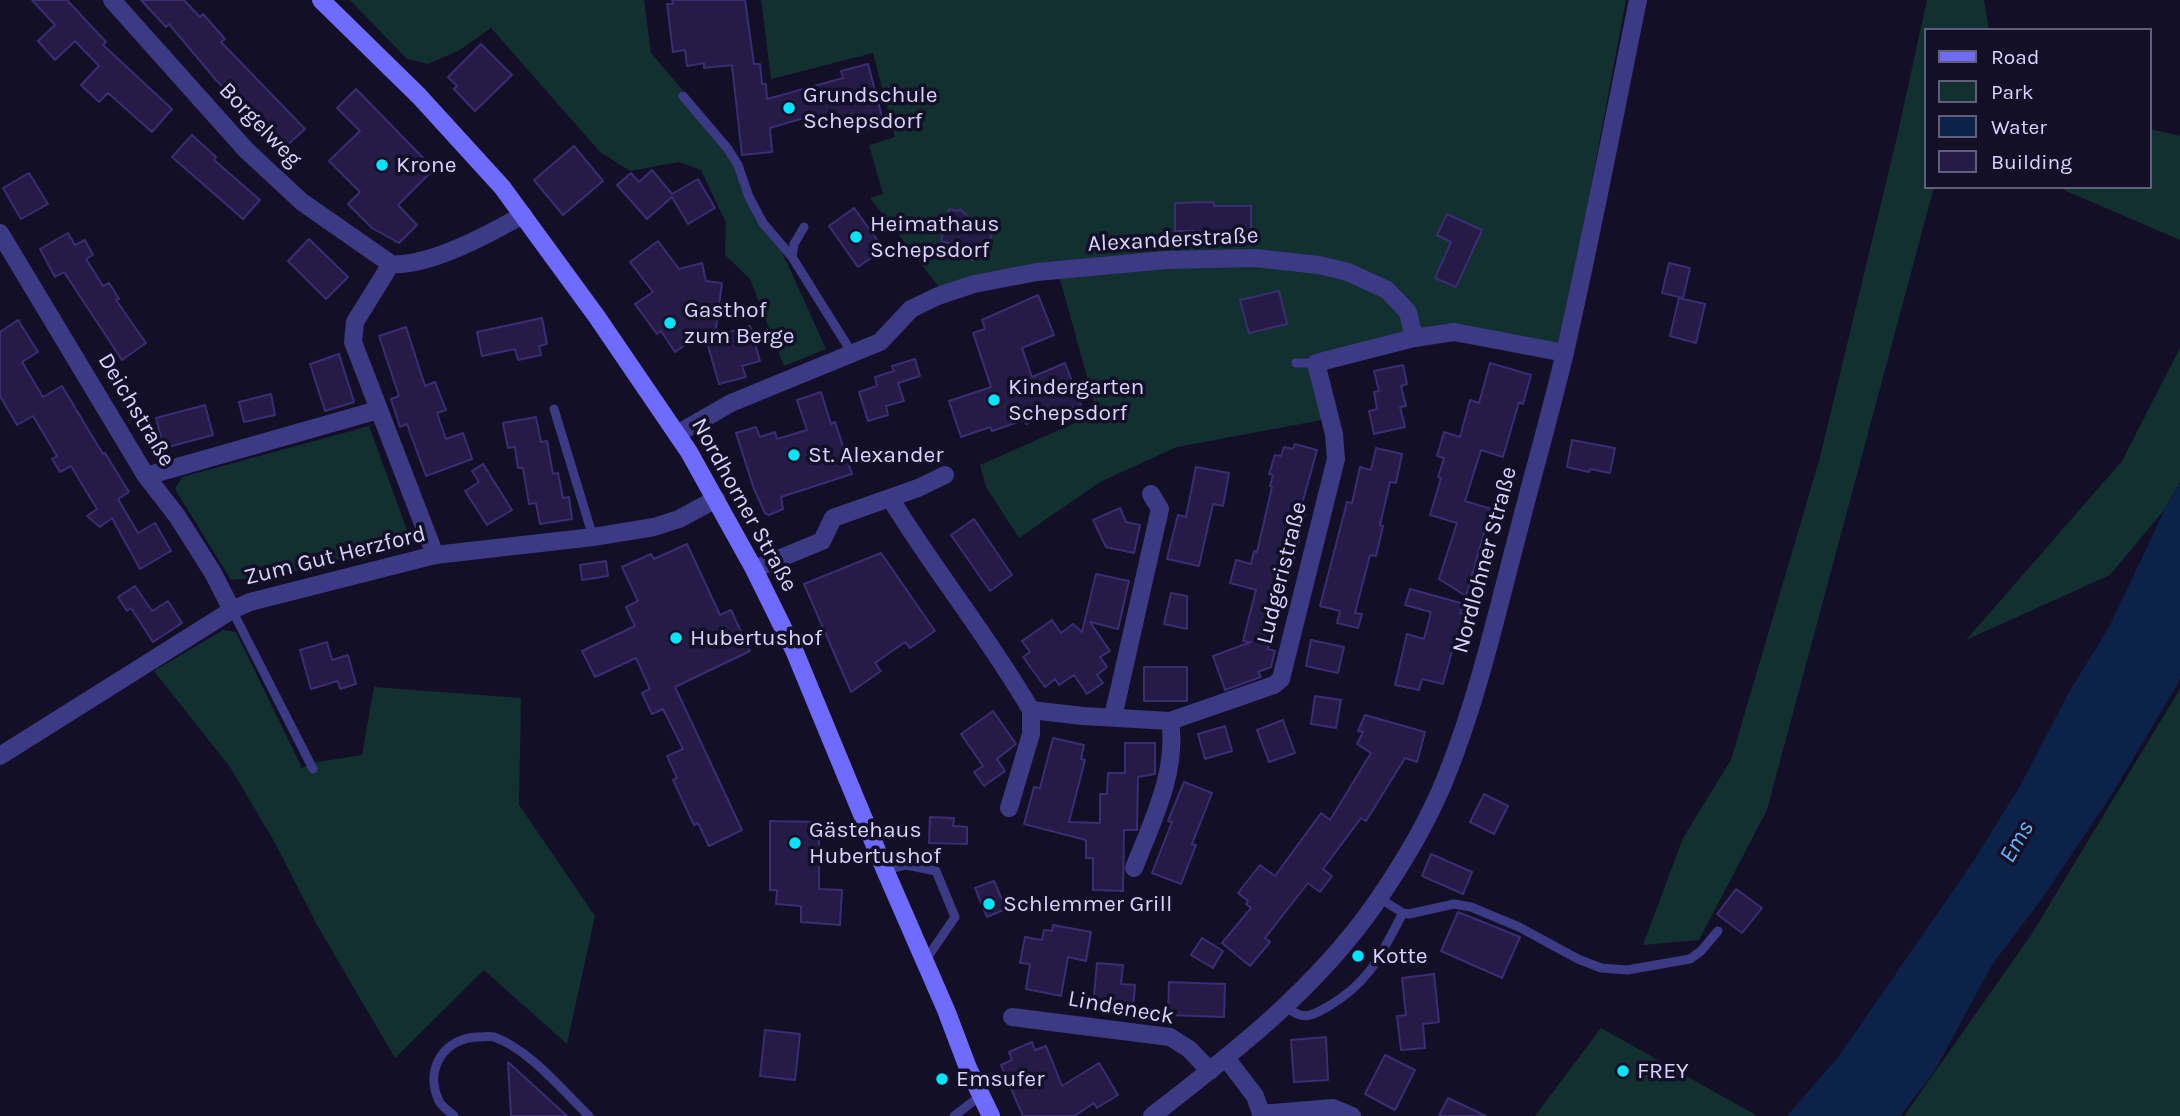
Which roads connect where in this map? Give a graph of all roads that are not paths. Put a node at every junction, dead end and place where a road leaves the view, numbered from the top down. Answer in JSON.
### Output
{"nodes":[{"id":1,"x":112,"y":0,"type":"edge"},
{"id":2,"x":321,"y":0,"type":"edge"},
{"id":3,"x":1638,"y":0,"type":"edge"},
{"id":4,"x":683,"y":96,"type":"dead end"},
{"id":5,"x":523,"y":215,"type":"junction"},
{"id":6,"x":804,"y":227,"type":"dead end"},
{"id":7,"x":0,"y":233,"type":"edge"},
{"id":8,"x":792,"y":257,"type":"junction"},
{"id":9,"x":391,"y":264,"type":"junction"},
{"id":10,"x":1414,"y":338,"type":"junction"},
{"id":11,"x":852,"y":353,"type":"junction"},
{"id":12,"x":1565,"y":353,"type":"junction"},
{"id":13,"x":1316,"y":362,"type":"junction"},
{"id":14,"x":1296,"y":363,"type":"dead end"},
{"id":15,"x":554,"y":409,"type":"dead end"},
{"id":16,"x":378,"y":410,"type":"junction"},
{"id":17,"x":677,"y":434,"type":"junction"},
{"id":18,"x":945,"y":475,"type":"dead end"},
{"id":19,"x":146,"y":476,"type":"junction"},
{"id":20,"x":1151,"y":494,"type":"dead end"},
{"id":21,"x":890,"y":498,"type":"junction"},
{"id":22,"x":716,"y":499,"type":"junction"},
{"id":23,"x":593,"y":537,"type":"junction"},
{"id":24,"x":435,"y":555,"type":"junction"},
{"id":25,"x":754,"y":569,"type":"junction"},
{"id":26,"x":232,"y":610,"type":"junction"},
{"id":27,"x":1031,"y":710,"type":"junction"},
{"id":28,"x":1113,"y":718,"type":"junction"},
{"id":29,"x":1170,"y":721,"type":"junction"},
{"id":30,"x":0,"y":756,"type":"edge"},
{"id":31,"x":313,"y":769,"type":"dead end"},
{"id":32,"x":1009,"y":808,"type":"dead end"},
{"id":33,"x":1134,"y":868,"type":"dead end"},
{"id":34,"x":885,"y":870,"type":"junction"},
{"id":35,"x":1379,"y":898,"type":"junction"},
{"id":36,"x":1403,"y":913,"type":"junction"},
{"id":37,"x":1718,"y":931,"type":"dead end"},
{"id":38,"x":925,"y":961,"type":"junction"},
{"id":39,"x":1285,"y":1006,"type":"junction"},
{"id":40,"x":1013,"y":1017,"type":"dead end"},
{"id":41,"x":1226,"y":1058,"type":"junction"},
{"id":42,"x":1210,"y":1070,"type":"junction"},
{"id":43,"x":981,"y":1096,"type":"junction"},
{"id":44,"x":1261,"y":1115,"type":"edge"},
{"id":45,"x":454,"y":1116,"type":"edge"},
{"id":46,"x":589,"y":1116,"type":"edge"},
{"id":47,"x":954,"y":1116,"type":"edge"},
{"id":48,"x":990,"y":1116,"type":"edge"},
{"id":49,"x":1152,"y":1116,"type":"edge"},
{"id":50,"x":1352,"y":1116,"type":"edge"}],
"edges":[{"from":1,"to":9,"type":"street","name":"Borgelweg"},
{"from":2,"to":5,"type":"main road","name":"Nordhorner Straße"},
{"from":3,"to":12,"type":"street","name":"Nordlohner Straße"},
{"from":4,"to":8,"type":"lane"},
{"from":5,"to":9,"type":"street"},
{"from":5,"to":17,"type":"main road","name":"Nordhorner Straße"},
{"from":6,"to":8,"type":"lane"},
{"from":7,"to":19,"type":"street","name":"Deichstraße"},
{"from":8,"to":11,"type":"lane"},
{"from":9,"to":16,"type":"street"},
{"from":10,"to":11,"type":"street","name":"Alexanderstraße"},
{"from":10,"to":12,"type":"street"},
{"from":10,"to":13,"type":"street"},
{"from":11,"to":17,"type":"street","name":"Alexanderstraße"},
{"from":12,"to":35,"type":"street","name":"Nordlohner Straße"},
{"from":13,"to":14,"type":"lane"},
{"from":13,"to":29,"type":"street","name":"Ludgeristraße"},
{"from":15,"to":23,"type":"lane"},
{"from":16,"to":19,"type":"street"},
{"from":16,"to":24,"type":"street"},
{"from":17,"to":22,"type":"main road","name":"Nordhorner Straße"},
{"from":18,"to":21,"type":"street"},
{"from":19,"to":26,"type":"street","name":"Deichstraße"},
{"from":20,"to":28,"type":"street"},
{"from":21,"to":25,"type":"street"},
{"from":21,"to":27,"type":"street"},
{"from":22,"to":23,"type":"street","name":"Zum Gut Herzford"},
{"from":22,"to":25,"type":"main road","name":"Nordhorner Straße"},
{"from":23,"to":24,"type":"street","name":"Zum Gut Herzford"},
{"from":24,"to":26,"type":"street","name":"Zum Gut Herzford"},
{"from":25,"to":34,"type":"main road","name":"Nordhorner Straße"},
{"from":26,"to":30,"type":"street","name":"Zum Gut Herzford"},
{"from":26,"to":31,"type":"lane"},
{"from":27,"to":28,"type":"street","name":"Ludgeristraße"},
{"from":27,"to":32,"type":"street"},
{"from":28,"to":29,"type":"street","name":"Ludgeristraße"},
{"from":29,"to":33,"type":"street"},
{"from":34,"to":38,"type":"main road","name":"Nordhorner Straße"},
{"from":34,"to":38,"type":"lane"},
{"from":35,"to":36,"type":"lane"},
{"from":35,"to":39,"type":"street","name":"Nordlohner Straße"},
{"from":36,"to":37,"type":"lane"},
{"from":36,"to":39,"type":"lane"},
{"from":38,"to":43,"type":"main road","name":"Nordhorner Straße"},
{"from":39,"to":41,"type":"street","name":"Nordlohner Straße"},
{"from":40,"to":42,"type":"street","name":"Lindeneck"},
{"from":41,"to":42,"type":"street","name":"Nordlohner Straße"},
{"from":41,"to":44,"type":"street"},
{"from":42,"to":49,"type":"street","name":"Nordlohner Straße"},
{"from":43,"to":47,"type":"lane"},
{"from":43,"to":48,"type":"main road","name":"Nordhorner Straße"},
{"from":44,"to":50,"type":"street"},
{"from":45,"to":46,"type":"lane"}]}
